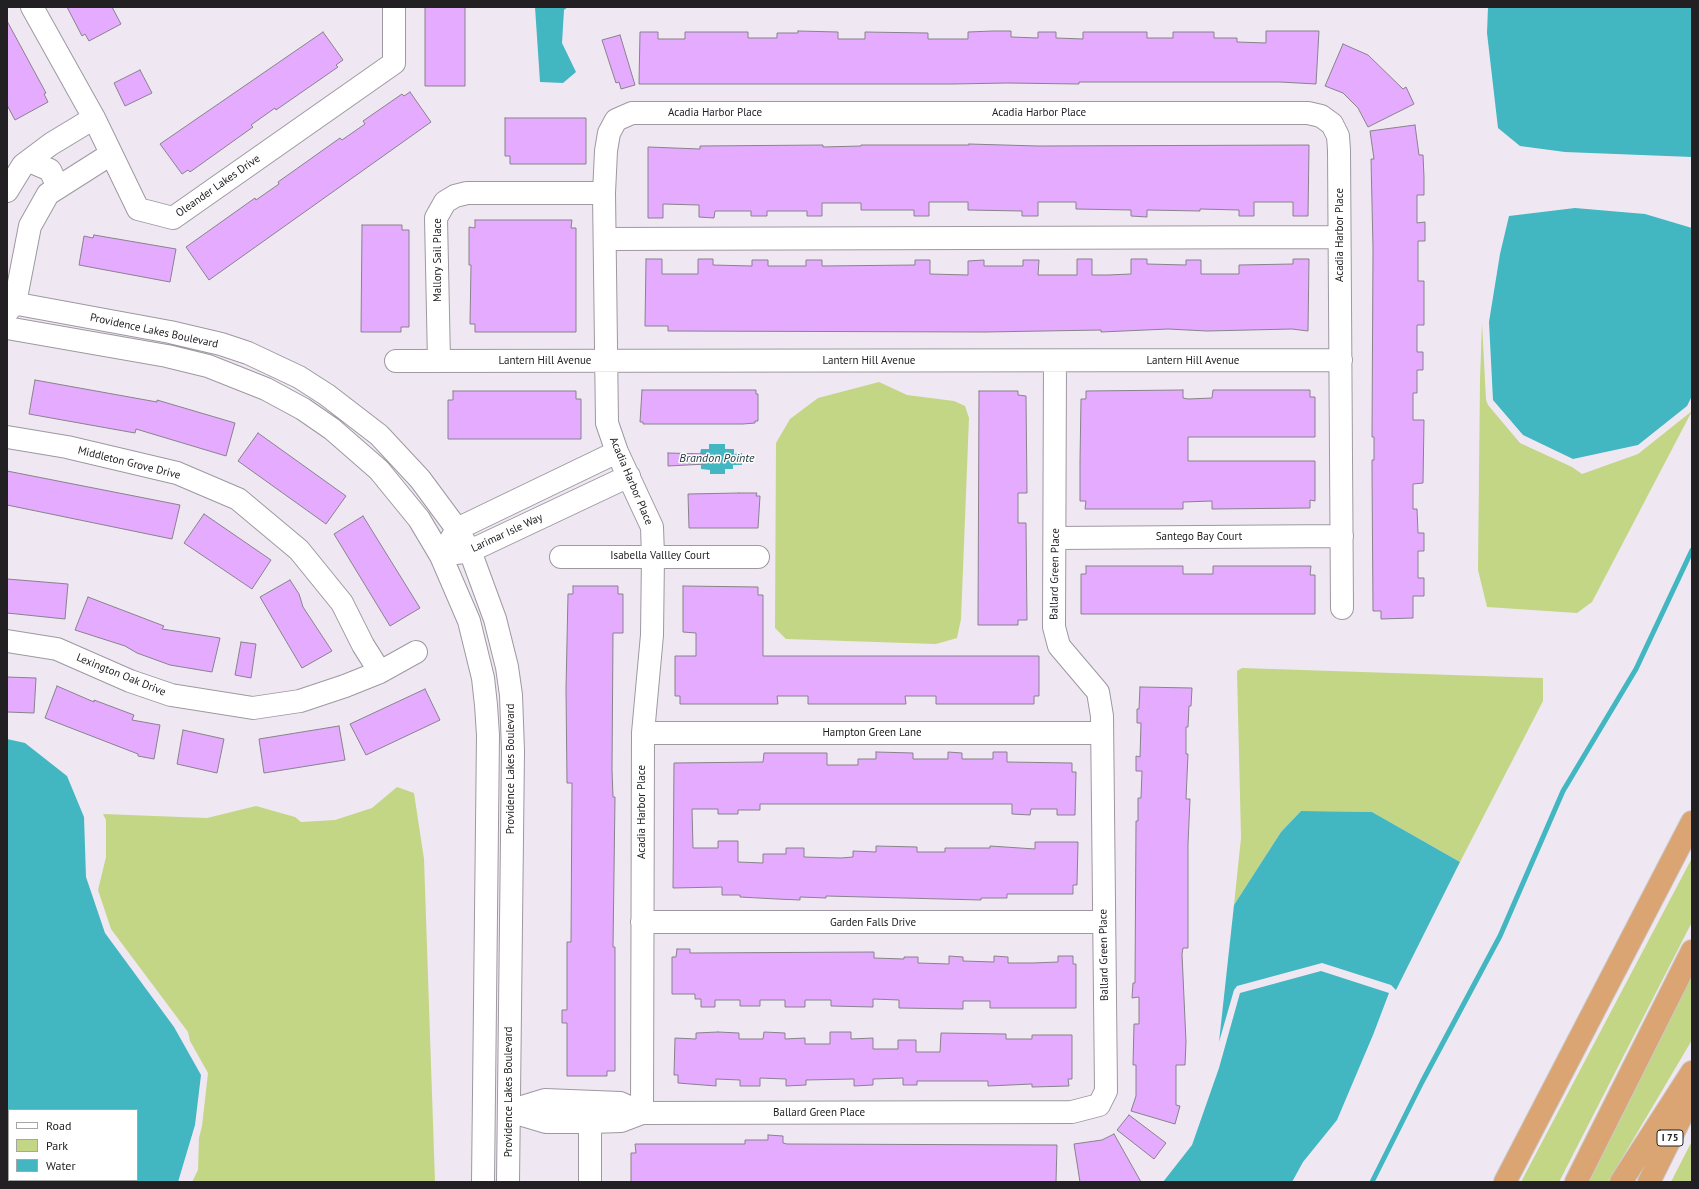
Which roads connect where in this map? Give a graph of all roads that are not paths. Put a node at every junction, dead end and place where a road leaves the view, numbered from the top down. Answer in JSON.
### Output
{"nodes":[{"id":1,"x":32,"y":7,"type":"edge"},
{"id":2,"x":394,"y":7,"type":"edge"},
{"id":3,"x":94,"y":118,"type":"junction"},
{"id":4,"x":111,"y":154,"type":"junction"},
{"id":5,"x":29,"y":161,"type":"junction"},
{"id":6,"x":58,"y":187,"type":"junction"},
{"id":7,"x":7,"y":192,"type":"edge"},
{"id":8,"x":604,"y":193,"type":"junction"},
{"id":9,"x":1339,"y":237,"type":"junction"},
{"id":10,"x":605,"y":239,"type":"junction"},
{"id":11,"x":10,"y":306,"type":"edge"},
{"id":12,"x":7,"y":328,"type":"edge"},
{"id":13,"x":396,"y":360,"type":"dead end"},
{"id":14,"x":1341,"y":360,"type":"junction"},
{"id":15,"x":438,"y":361,"type":"junction"},
{"id":16,"x":606,"y":361,"type":"junction"},
{"id":17,"x":1055,"y":361,"type":"junction"},
{"id":18,"x":7,"y":437,"type":"edge"},
{"id":19,"x":617,"y":452,"type":"junction"},
{"id":20,"x":570,"y":474,"type":"junction"},
{"id":21,"x":629,"y":476,"type":"junction"},
{"id":22,"x":582,"y":497,"type":"junction"},
{"id":23,"x":457,"y":529,"type":"junction"},
{"id":24,"x":1342,"y":536,"type":"junction"},
{"id":25,"x":1056,"y":538,"type":"junction"},
{"id":26,"x":470,"y":552,"type":"junction"},
{"id":27,"x":441,"y":556,"type":"junction"},
{"id":28,"x":562,"y":556,"type":"dead end"},
{"id":29,"x":653,"y":556,"type":"junction"},
{"id":30,"x":758,"y":557,"type":"dead end"},
{"id":31,"x":1342,"y":608,"type":"dead end"},
{"id":32,"x":7,"y":641,"type":"edge"},
{"id":33,"x":416,"y":652,"type":"dead end"},
{"id":34,"x":380,"y":672,"type":"junction"},
{"id":35,"x":643,"y":733,"type":"junction"},
{"id":36,"x":1102,"y":733,"type":"junction"},
{"id":37,"x":1692,"y":822,"type":"edge"},
{"id":38,"x":642,"y":922,"type":"junction"},
{"id":39,"x":1104,"y":922,"type":"junction"},
{"id":40,"x":1692,"y":951,"type":"edge"},
{"id":41,"x":1692,"y":1072,"type":"edge"},
{"id":42,"x":1692,"y":1095,"type":"edge"},
{"id":43,"x":484,"y":1111,"type":"junction"},
{"id":44,"x":509,"y":1111,"type":"junction"},
{"id":45,"x":590,"y":1112,"type":"junction"},
{"id":46,"x":642,"y":1113,"type":"junction"},
{"id":47,"x":483,"y":1182,"type":"edge"},
{"id":48,"x":508,"y":1182,"type":"edge"},
{"id":49,"x":590,"y":1182,"type":"edge"},
{"id":50,"x":1505,"y":1182,"type":"edge"},
{"id":51,"x":1576,"y":1182,"type":"edge"},
{"id":52,"x":1621,"y":1182,"type":"edge"},
{"id":53,"x":1649,"y":1182,"type":"edge"}],
"edges":[{"from":1,"to":3,"type":"street","name":"Oleander Lakes Drive"},
{"from":2,"to":4,"type":"street","name":"Oleander Lakes Drive"},
{"from":3,"to":4,"type":"street","name":"Oleander Lakes Drive"},
{"from":3,"to":5,"type":"street"},
{"from":4,"to":6,"type":"street"},
{"from":5,"to":6,"type":"street"},
{"from":5,"to":7,"type":"street"},
{"from":6,"to":11,"type":"street"},
{"from":8,"to":9,"type":"street","name":"Acadia Harbor Place"},
{"from":8,"to":10,"type":"street","name":"Acadia Harbor Place"},
{"from":8,"to":15,"type":"street","name":"Mallory Sail Place"},
{"from":9,"to":10,"type":"street"},
{"from":9,"to":14,"type":"street","name":"Acadia Harbor Place"},
{"from":10,"to":16,"type":"street","name":"Acadia Harbor Place"},
{"from":11,"to":23,"type":"street","name":"Providence Lakes Boulevard"},
{"from":12,"to":27,"type":"street","name":"Providence Lakes Boulevard"},
{"from":13,"to":15,"type":"street","name":"Lantern Hill Avenue"},
{"from":14,"to":17,"type":"street","name":"Lantern Hill Avenue"},
{"from":14,"to":24,"type":"street","name":"Acadia Harbor Place"},
{"from":15,"to":16,"type":"street","name":"Lantern Hill Avenue"},
{"from":16,"to":17,"type":"street","name":"Lantern Hill Avenue"},
{"from":16,"to":19,"type":"street","name":"Acadia Harbor Place"},
{"from":17,"to":25,"type":"street","name":"Ballard Green Place"},
{"from":18,"to":34,"type":"street","name":"Middleton Grove Drive"},
{"from":19,"to":20,"type":"street"},
{"from":19,"to":21,"type":"street","name":"Acadia Harbor Place"},
{"from":20,"to":22,"type":"street"},
{"from":20,"to":23,"type":"street"},
{"from":21,"to":22,"type":"street","name":"Larimar Isle Way"},
{"from":21,"to":29,"type":"street","name":"Acadia Harbor Place"},
{"from":22,"to":26,"type":"street","name":"Larimar Isle Way"},
{"from":23,"to":26,"type":"street","name":"Providence Lakes Boulevard"},
{"from":23,"to":27,"type":"street"},
{"from":24,"to":25,"type":"street","name":"Santego Bay Court"},
{"from":24,"to":31,"type":"street","name":"Acadia Harbor Place"},
{"from":25,"to":36,"type":"street","name":"Ballard Green Place"},
{"from":26,"to":27,"type":"street","name":"Larimar Isle Way"},
{"from":26,"to":44,"type":"street","name":"Providence Lakes Boulevard"},
{"from":27,"to":43,"type":"street","name":"Providence Lakes Boulevard"},
{"from":28,"to":29,"type":"street","name":"Isabella Vallley Court"},
{"from":29,"to":30,"type":"street","name":"Isabella Vallley Court"},
{"from":29,"to":35,"type":"street","name":"Acadia Harbor Place"},
{"from":32,"to":34,"type":"street","name":"Lexington Oak Drive"},
{"from":33,"to":34,"type":"street","name":"Lexington Oak Drive"},
{"from":35,"to":36,"type":"street","name":"Hampton Green Lane"},
{"from":35,"to":38,"type":"street","name":"Acadia Harbor Place"},
{"from":36,"to":39,"type":"street","name":"Ballard Green Place"},
{"from":37,"to":50,"type":"highway"},
{"from":38,"to":39,"type":"street","name":"Garden Falls Drive"},
{"from":38,"to":46,"type":"street","name":"Acadia Harbor Place"},
{"from":39,"to":46,"type":"street","name":"Ballard Green Place"},
{"from":40,"to":51,"type":"highway"},
{"from":41,"to":52,"type":"highway"},
{"from":42,"to":53,"type":"highway","number":"I 75"},
{"from":43,"to":44,"type":"street"},
{"from":43,"to":47,"type":"street","name":"Providence Lakes Boulevard"},
{"from":44,"to":45,"type":"street"},
{"from":44,"to":48,"type":"street","name":"Providence Lakes Boulevard"},
{"from":45,"to":46,"type":"street"},
{"from":45,"to":49,"type":"street"}]}
